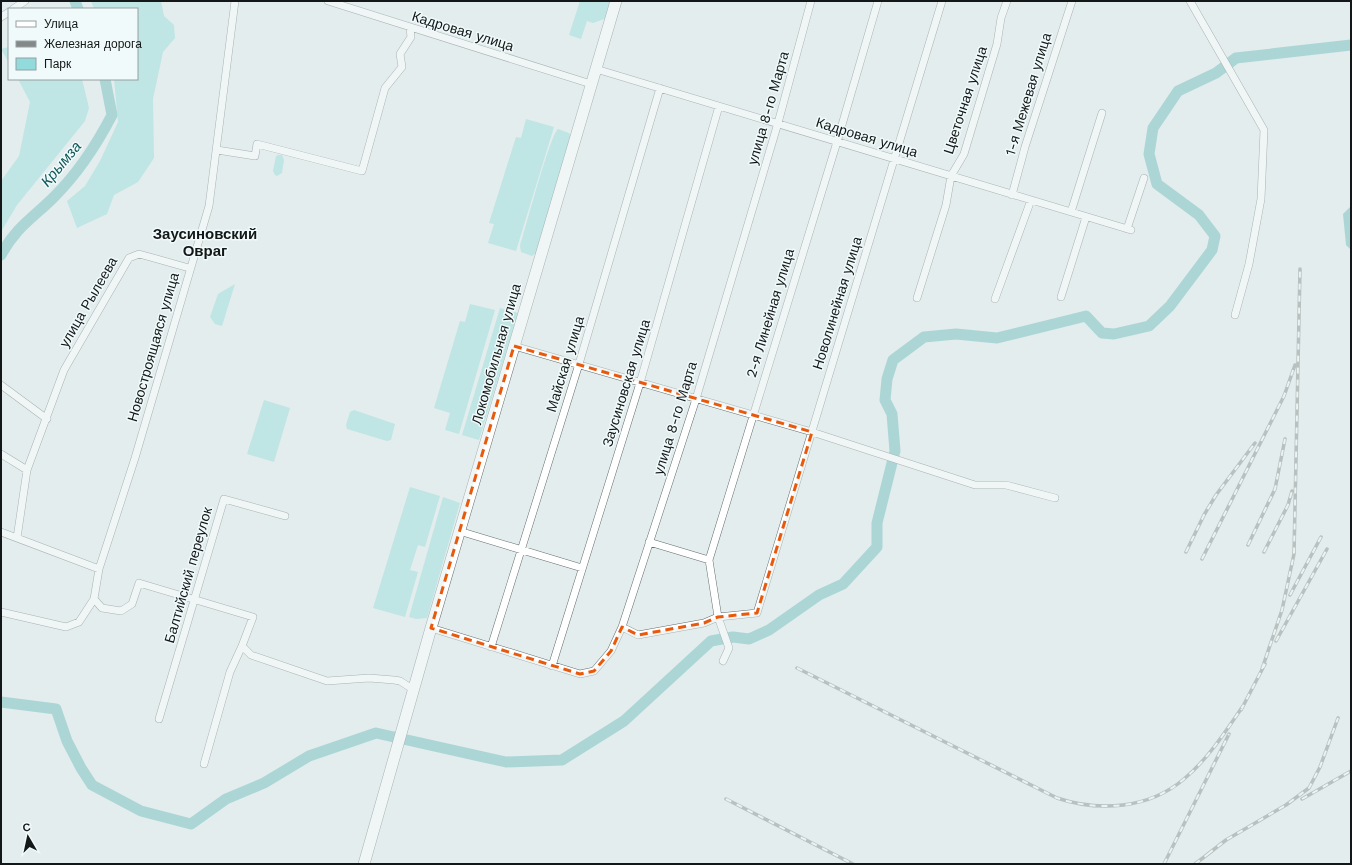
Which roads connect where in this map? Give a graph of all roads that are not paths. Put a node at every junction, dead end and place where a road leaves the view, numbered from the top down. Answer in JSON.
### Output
{"nodes":[{"id":1,"x":25,"y":1,"type":"edge"},
{"id":2,"x":235,"y":1,"type":"edge"},
{"id":3,"x":328,"y":1,"type":"edge"},
{"id":4,"x":616,"y":1,"type":"edge"},
{"id":5,"x":811,"y":1,"type":"edge"},
{"id":6,"x":878,"y":1,"type":"edge"},
{"id":7,"x":942,"y":1,"type":"edge"},
{"id":8,"x":1007,"y":1,"type":"edge"},
{"id":9,"x":1072,"y":1,"type":"edge"},
{"id":10,"x":1190,"y":1,"type":"edge"},
{"id":11,"x":14,"y":8,"type":"edge"},
{"id":12,"x":410,"y":28,"type":"junction"},
{"id":13,"x":596,"y":69,"type":"junction"},
{"id":14,"x":591,"y":84,"type":"junction"},
{"id":15,"x":660,"y":88,"type":"junction"},
{"id":16,"x":719,"y":106,"type":"junction"},
{"id":17,"x":1102,"y":113,"type":"dead end"},
{"id":18,"x":778,"y":123,"type":"junction"},
{"id":19,"x":837,"y":142,"type":"junction"},
{"id":20,"x":217,"y":150,"type":"junction"},
{"id":21,"x":893,"y":159,"type":"junction"},
{"id":22,"x":951,"y":176,"type":"junction"},
{"id":23,"x":1144,"y":178,"type":"dead end"},
{"id":24,"x":1012,"y":194,"type":"junction"},
{"id":25,"x":1031,"y":200,"type":"junction"},
{"id":26,"x":1071,"y":212,"type":"junction"},
{"id":27,"x":1086,"y":217,"type":"junction"},
{"id":28,"x":189,"y":268,"type":"junction"},
{"id":29,"x":1061,"y":297,"type":"dead end"},
{"id":30,"x":917,"y":298,"type":"dead end"},
{"id":31,"x":995,"y":299,"type":"dead end"},
{"id":32,"x":1235,"y":315,"type":"dead end"},
{"id":33,"x":514,"y":346,"type":"junction"},
{"id":34,"x":579,"y":364,"type":"junction"},
{"id":35,"x":640,"y":383,"type":"junction"},
{"id":36,"x":1,"y":385,"type":"edge"},
{"id":37,"x":696,"y":399,"type":"junction"},
{"id":38,"x":753,"y":415,"type":"junction"},
{"id":39,"x":46,"y":419,"type":"junction"},
{"id":40,"x":812,"y":432,"type":"junction"},
{"id":41,"x":1,"y":454,"type":"edge"},
{"id":42,"x":27,"y":470,"type":"junction"},
{"id":43,"x":1056,"y":498,"type":"dead end"},
{"id":44,"x":285,"y":516,"type":"dead end"},
{"id":45,"x":460,"y":531,"type":"junction"},
{"id":46,"x":1,"y":532,"type":"edge"},
{"id":47,"x":17,"y":538,"type":"junction"},
{"id":48,"x":649,"y":542,"type":"junction"},
{"id":49,"x":521,"y":549,"type":"junction"},
{"id":50,"x":709,"y":560,"type":"junction"},
{"id":51,"x":99,"y":568,"type":"junction"},
{"id":52,"x":582,"y":568,"type":"junction"},
{"id":53,"x":94,"y":599,"type":"junction"},
{"id":54,"x":195,"y":600,"type":"junction"},
{"id":55,"x":1,"y":612,"type":"edge"},
{"id":56,"x":718,"y":616,"type":"junction"},
{"id":57,"x":622,"y":627,"type":"junction"},
{"id":58,"x":431,"y":628,"type":"junction"},
{"id":59,"x":242,"y":646,"type":"junction"},
{"id":60,"x":490,"y":647,"type":"junction"},
{"id":61,"x":723,"y":661,"type":"dead end"},
{"id":62,"x":552,"y":666,"type":"junction"},
{"id":63,"x":414,"y":690,"type":"junction"},
{"id":64,"x":159,"y":719,"type":"dead end"},
{"id":65,"x":204,"y":764,"type":"dead end"},
{"id":66,"x":364,"y":864,"type":"edge"}],
"edges":[{"from":1,"to":11,"type":"street"},
{"from":2,"to":20,"type":"street","name":"Новостроящаяся улица"},
{"from":3,"to":12,"type":"street","name":"Кадровая улица"},
{"from":4,"to":13,"type":"main road","name":"Локомобильная улица"},
{"from":5,"to":18,"type":"street","name":"улица 8-го Марта"},
{"from":6,"to":19,"type":"street","name":"2-я Линейная улица"},
{"from":7,"to":21,"type":"street","name":"Новолинейная улица"},
{"from":8,"to":22,"type":"street","name":"Цветочная улица"},
{"from":9,"to":24,"type":"street","name":"1-я Межевая улица"},
{"from":10,"to":32,"type":"street"},
{"from":12,"to":14,"type":"street","name":"Кадровая улица"},
{"from":12,"to":20,"type":"street"},
{"from":13,"to":14,"type":"main road","name":"Локомобильная улица"},
{"from":13,"to":15,"type":"street","name":"Кадровая улица"},
{"from":14,"to":33,"type":"main road","name":"Локомобильная улица"},
{"from":15,"to":16,"type":"street","name":"Кадровая улица"},
{"from":15,"to":34,"type":"street","name":"Майская улица"},
{"from":16,"to":18,"type":"street","name":"Кадровая улица"},
{"from":16,"to":35,"type":"street","name":"Заусиновская улица"},
{"from":17,"to":26,"type":"street"},
{"from":18,"to":19,"type":"street","name":"Кадровая улица"},
{"from":18,"to":37,"type":"street","name":"улица 8-го Марта"},
{"from":19,"to":21,"type":"street","name":"Кадровая улица"},
{"from":19,"to":38,"type":"street","name":"2-я Линейная улица"},
{"from":20,"to":28,"type":"street","name":"Новостроящаяся улица"},
{"from":21,"to":22,"type":"street","name":"Кадровая улица"},
{"from":21,"to":40,"type":"street","name":"Новолинейная улица"},
{"from":22,"to":24,"type":"street","name":"Кадровая улица"},
{"from":22,"to":30,"type":"street","name":"Цветочная улица"},
{"from":23,"to":27,"type":"street","name":"Кадровая улица"},
{"from":24,"to":25,"type":"street","name":"Кадровая улица"},
{"from":25,"to":26,"type":"street","name":"Кадровая улица"},
{"from":25,"to":31,"type":"street"},
{"from":26,"to":27,"type":"street","name":"Кадровая улица"},
{"from":27,"to":29,"type":"street"},
{"from":28,"to":39,"type":"street","name":"улица Рылеева"},
{"from":28,"to":51,"type":"street","name":"Новостроящаяся улица"},
{"from":33,"to":34,"type":"street"},
{"from":33,"to":45,"type":"main road","name":"Локомобильная улица"},
{"from":34,"to":35,"type":"street"},
{"from":34,"to":49,"type":"street","name":"Майская улица"},
{"from":35,"to":37,"type":"street"},
{"from":35,"to":52,"type":"street","name":"Заусиновская улица"},
{"from":36,"to":39,"type":"street"},
{"from":37,"to":38,"type":"street"},
{"from":37,"to":48,"type":"street","name":"улица 8-го Марта"},
{"from":38,"to":40,"type":"street"},
{"from":38,"to":50,"type":"street","name":"2-я Линейная улица"},
{"from":39,"to":42,"type":"street","name":"улица Рылеева"},
{"from":40,"to":43,"type":"street"},
{"from":40,"to":56,"type":"street","name":"Новолинейная улица"},
{"from":41,"to":42,"type":"street"},
{"from":42,"to":47,"type":"street","name":"улица Рылеева"},
{"from":44,"to":54,"type":"street","name":"Балтийский переулок"},
{"from":45,"to":49,"type":"street"},
{"from":45,"to":58,"type":"main road","name":"Локомобильная улица"},
{"from":46,"to":47,"type":"street"},
{"from":47,"to":51,"type":"street"},
{"from":48,"to":50,"type":"street"},
{"from":48,"to":57,"type":"street","name":"улица 8-го Марта"},
{"from":49,"to":52,"type":"street"},
{"from":49,"to":60,"type":"street","name":"Майская улица"},
{"from":50,"to":56,"type":"street","name":"2-я Линейная улица"},
{"from":51,"to":53,"type":"street","name":"Новостроящаяся улица"},
{"from":52,"to":62,"type":"street","name":"Заусиновская улица"},
{"from":53,"to":54,"type":"street"},
{"from":53,"to":55,"type":"street","name":"Новостроящаяся улица"},
{"from":54,"to":59,"type":"street"},
{"from":54,"to":64,"type":"street","name":"Балтийский переулок"},
{"from":56,"to":57,"type":"street"},
{"from":56,"to":61,"type":"street","name":"2-я Линейная улица"},
{"from":57,"to":62,"type":"street","name":"улица 8-го Марта"},
{"from":58,"to":60,"type":"street","name":"улица 8-го Марта"},
{"from":58,"to":63,"type":"main road","name":"Локомобильная улица"},
{"from":59,"to":63,"type":"street"},
{"from":59,"to":65,"type":"street"},
{"from":60,"to":62,"type":"street","name":"улица 8-го Марта"},
{"from":63,"to":66,"type":"main road","name":"Локомобильная улица"}]}
